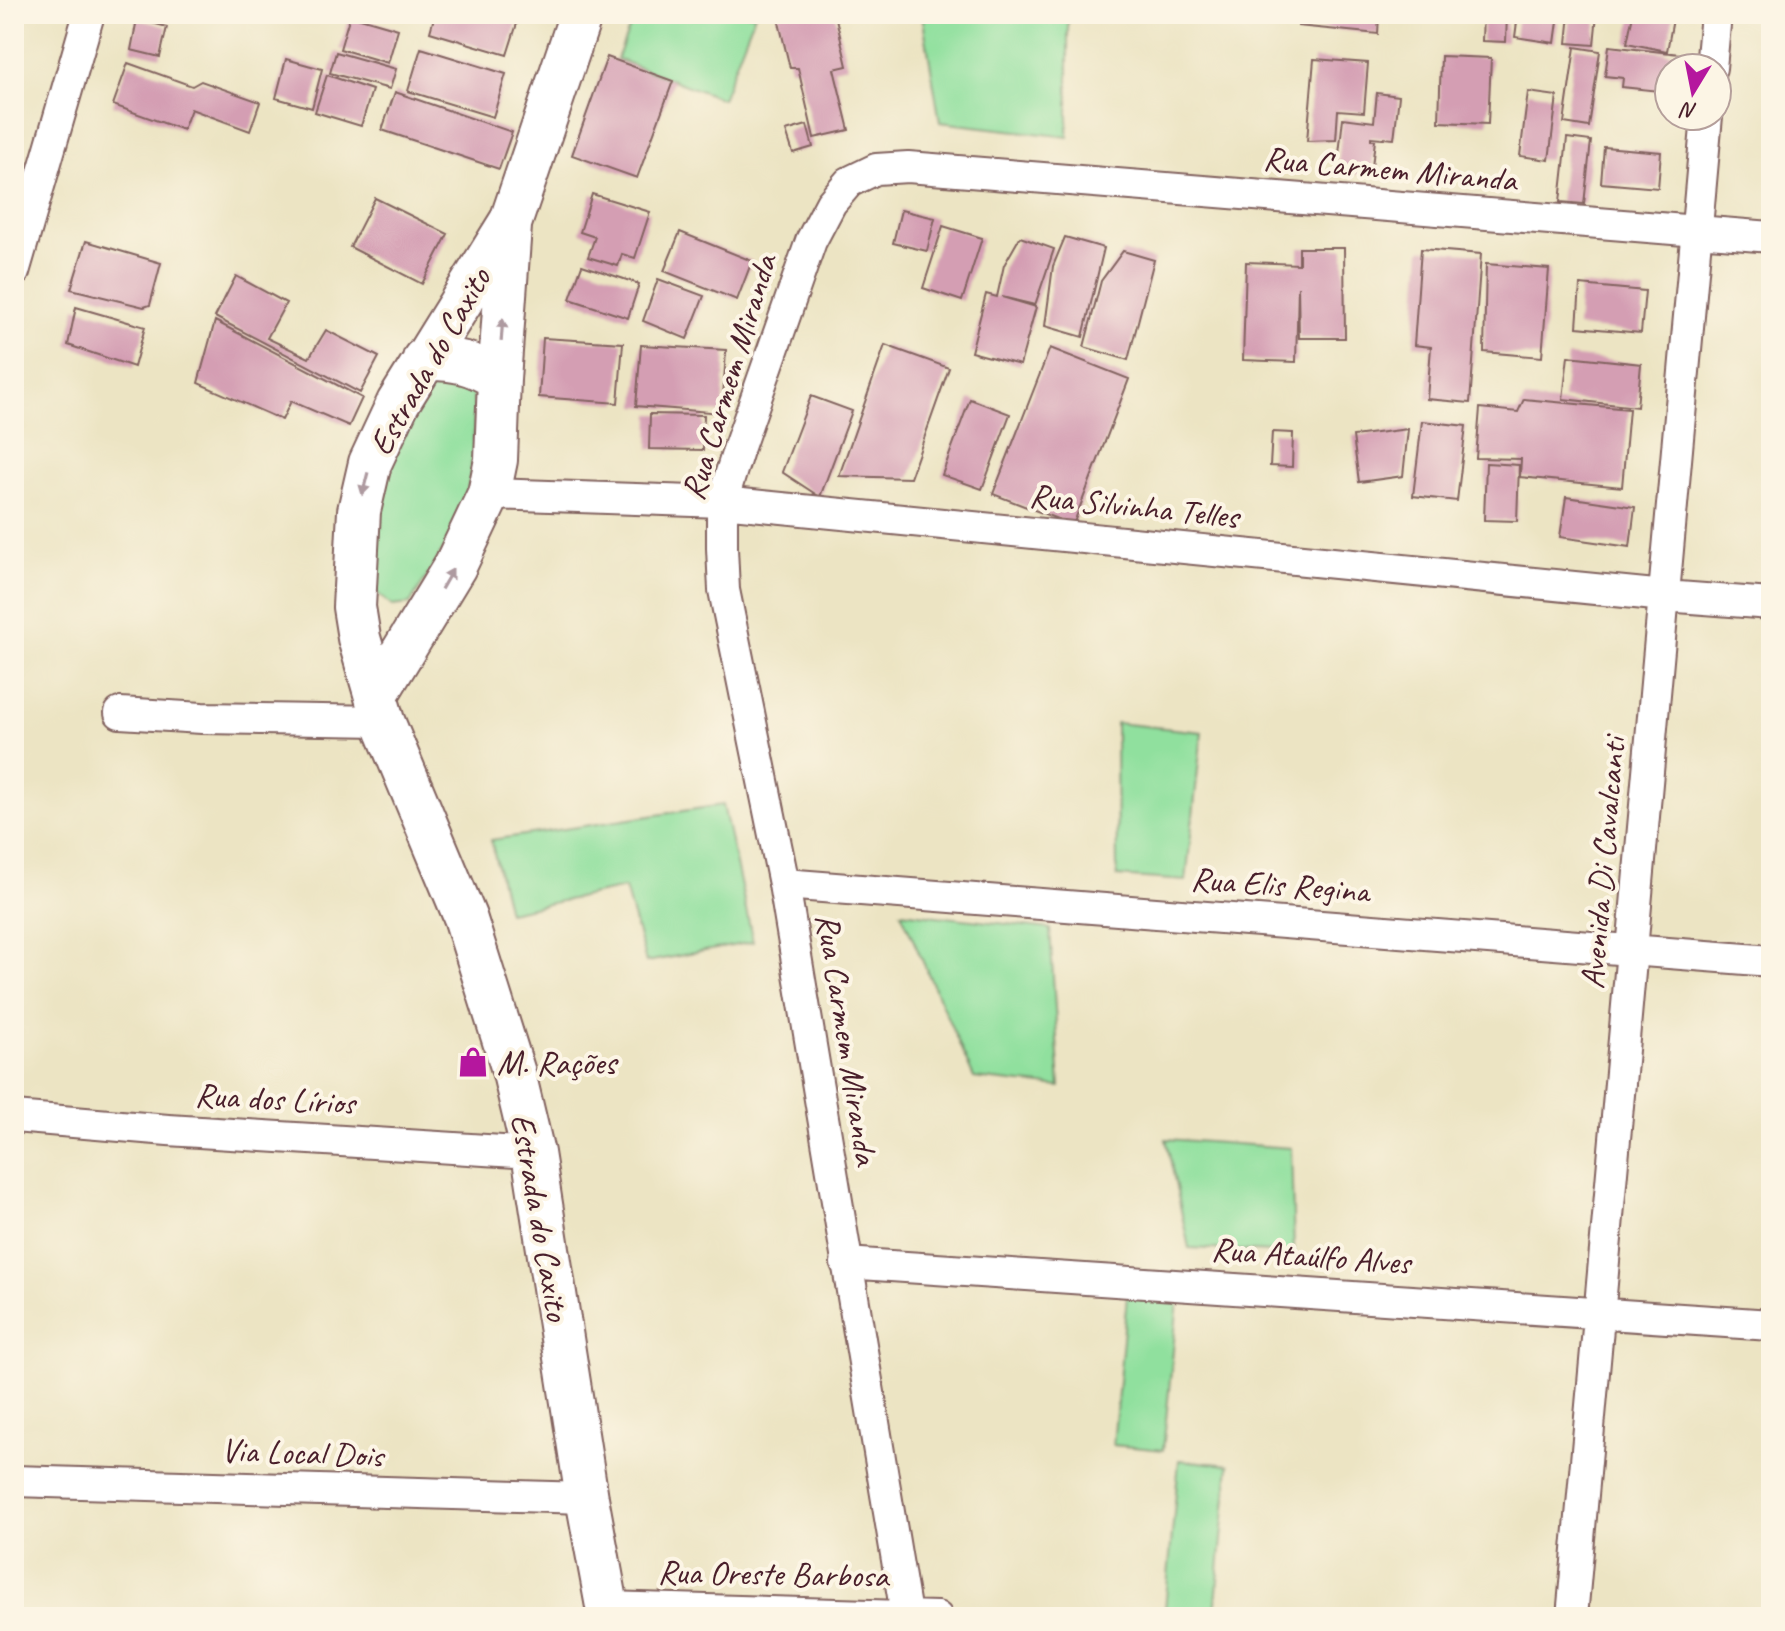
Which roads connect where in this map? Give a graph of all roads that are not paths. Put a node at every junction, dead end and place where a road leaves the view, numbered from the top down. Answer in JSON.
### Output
{"nodes":[{"id":1,"x":89,"y":14,"type":"edge"},
{"id":2,"x":581,"y":14,"type":"edge"},
{"id":3,"x":1716,"y":14,"type":"edge"},
{"id":4,"x":1712,"y":52,"type":"edge"},
{"id":5,"x":1706,"y":132,"type":"edge"},
{"id":6,"x":511,"y":221,"type":"junction"},
{"id":7,"x":1697,"y":231,"type":"junction"},
{"id":8,"x":1771,"y":237,"type":"edge"},
{"id":9,"x":14,"y":272,"type":"edge"},
{"id":10,"x":424,"y":359,"type":"junction"},
{"id":11,"x":499,"y":379,"type":"junction"},
{"id":12,"x":489,"y":494,"type":"junction"},
{"id":13,"x":722,"y":502,"type":"junction"},
{"id":14,"x":1665,"y":596,"type":"junction"},
{"id":15,"x":1771,"y":604,"type":"edge"},
{"id":16,"x":354,"y":607,"type":"junction"},
{"id":17,"x":424,"y":620,"type":"junction"},
{"id":18,"x":380,"y":707,"type":"junction"},
{"id":19,"x":120,"y":713,"type":"dead end"},
{"id":20,"x":784,"y":884,"type":"junction"},
{"id":21,"x":1633,"y":949,"type":"junction"},
{"id":22,"x":1771,"y":961,"type":"edge"},
{"id":23,"x":14,"y":1117,"type":"edge"},
{"id":24,"x":533,"y":1153,"type":"junction"},
{"id":25,"x":846,"y":1263,"type":"junction"},
{"id":26,"x":1598,"y":1311,"type":"junction"},
{"id":27,"x":1771,"y":1325,"type":"edge"},
{"id":28,"x":14,"y":1481,"type":"edge"},
{"id":29,"x":587,"y":1498,"type":"junction"},
{"id":30,"x":608,"y":1612,"type":"edge"},
{"id":31,"x":906,"y":1614,"type":"junction"},
{"id":32,"x":937,"y":1617,"type":"edge"},
{"id":33,"x":1572,"y":1617,"type":"edge"}],
"edges":[{"from":1,"to":9,"type":"street"},
{"from":2,"to":6,"type":"main road","name":"Estrada do Caxito"},
{"from":3,"to":4,"type":"street"},
{"from":5,"to":7,"type":"street","name":"Avenida Di Cavalcanti"},
{"from":6,"to":10,"type":"main road","name":"Estrada do Caxito"},
{"from":11,"to":6,"type":"main road","name":"Estrada do Caxito","one_way":true},
{"from":7,"to":8,"type":"street","name":"Rua Carmem Miranda"},
{"from":7,"to":13,"type":"street","name":"Rua Carmem Miranda"},
{"from":7,"to":14,"type":"street","name":"Avenida Di Cavalcanti"},
{"from":10,"to":11,"type":"main road"},
{"from":10,"to":16,"type":"main road","name":"Estrada do Caxito","one_way":true},
{"from":11,"to":12,"type":"main road","name":"Estrada do Caxito"},
{"from":12,"to":13,"type":"street","name":"Rua Silvinha Telles"},
{"from":17,"to":12,"type":"main road","name":"Estrada do Caxito","one_way":true},
{"from":13,"to":14,"type":"street","name":"Rua Silvinha Telles"},
{"from":13,"to":20,"type":"street","name":"Rua Carmem Miranda"},
{"from":14,"to":15,"type":"street","name":"Rua Silvinha Telles"},
{"from":14,"to":21,"type":"street","name":"Avenida Di Cavalcanti"},
{"from":16,"to":17,"type":"main road"},
{"from":16,"to":18,"type":"main road","name":"Estrada do Caxito"},
{"from":17,"to":18,"type":"main road","name":"Estrada do Caxito"},
{"from":18,"to":19,"type":"street"},
{"from":18,"to":24,"type":"main road","name":"Estrada do Caxito"},
{"from":20,"to":21,"type":"street","name":"Rua Elis Regina"},
{"from":20,"to":25,"type":"street","name":"Rua Carmem Miranda"},
{"from":21,"to":22,"type":"street","name":"Rua Elis Regina"},
{"from":21,"to":26,"type":"street","name":"Avenida Di Cavalcanti"},
{"from":23,"to":24,"type":"street","name":"Rua dos Lírios"},
{"from":24,"to":29,"type":"main road","name":"Estrada do Caxito"},
{"from":25,"to":26,"type":"street","name":"Rua Ataúlfo Alves"},
{"from":25,"to":31,"type":"street","name":"Rua Carmem Miranda"},
{"from":26,"to":27,"type":"street","name":"Rua Ataúlfo Alves"},
{"from":26,"to":33,"type":"street","name":"Avenida Di Cavalcanti"},
{"from":28,"to":29,"type":"street","name":"Via Local Dois"},
{"from":29,"to":30,"type":"main road","name":"Estrada do Caxito"},
{"from":30,"to":31,"type":"street","name":"Rua Oreste Barbosa"},
{"from":31,"to":32,"type":"street","name":"Rua Oreste Barbosa"}]}
